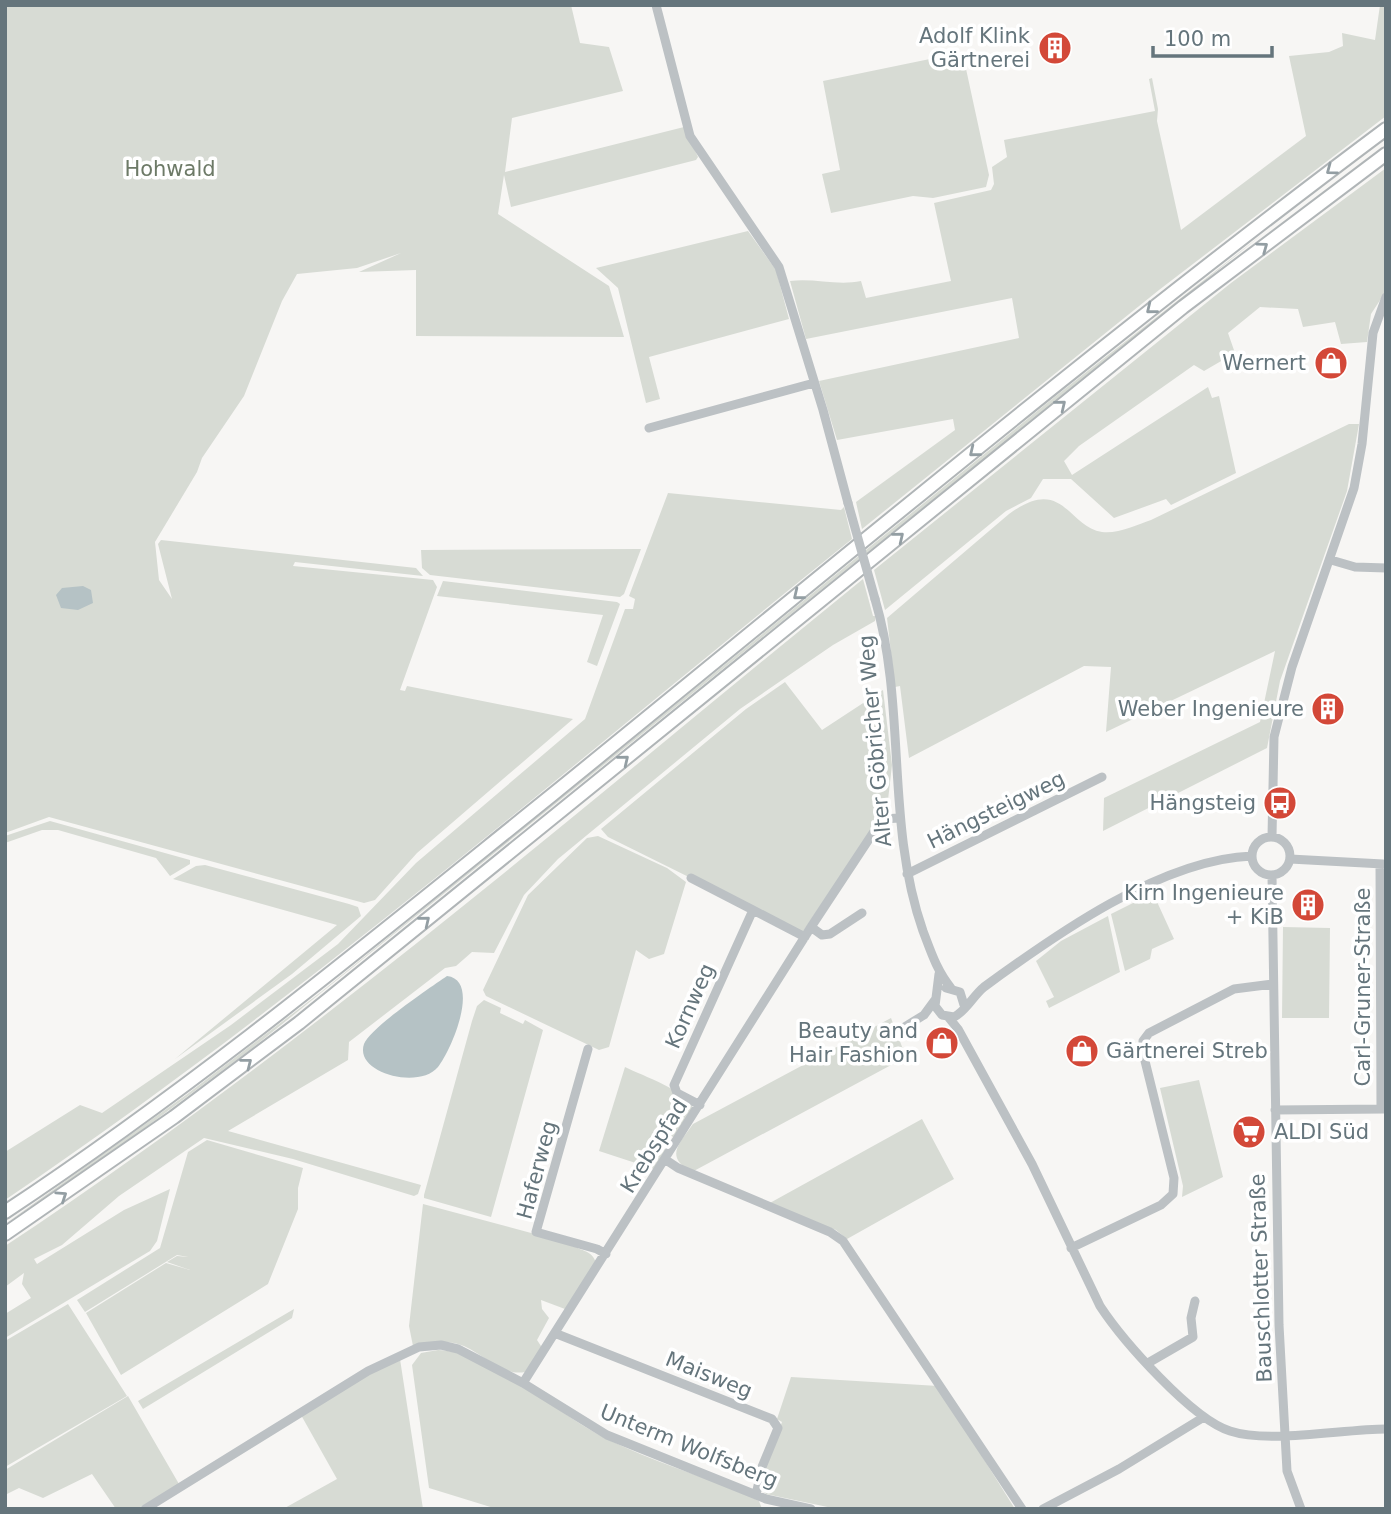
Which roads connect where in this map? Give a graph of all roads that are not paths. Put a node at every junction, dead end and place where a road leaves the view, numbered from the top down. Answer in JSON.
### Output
{"nodes":[{"id":1,"x":656,"y":5,"type":"edge"},
{"id":2,"x":1386,"y":129,"type":"edge"},
{"id":3,"x":1386,"y":154,"type":"edge"},
{"id":4,"x":1386,"y":297,"type":"edge"},
{"id":5,"x":814,"y":383,"type":"junction"},
{"id":6,"x":649,"y":428,"type":"dead end"},
{"id":7,"x":1331,"y":561,"type":"junction"},
{"id":8,"x":1386,"y":568,"type":"edge"},
{"id":9,"x":1102,"y":778,"type":"dead end"},
{"id":10,"x":898,"y":818,"type":"junction"},
{"id":11,"x":1272,"y":837,"type":"junction"},
{"id":12,"x":1252,"y":856,"type":"junction"},
{"id":13,"x":1290,"y":859,"type":"junction"},
{"id":14,"x":1383,"y":864,"type":"edge"},
{"id":15,"x":907,"y":874,"type":"junction"},
{"id":16,"x":1272,"y":875,"type":"junction"},
{"id":17,"x":691,"y":878,"type":"dead end"},
{"id":18,"x":753,"y":910,"type":"junction"},
{"id":19,"x":862,"y":914,"type":"dead end"},
{"id":20,"x":811,"y":927,"type":"junction"},
{"id":21,"x":805,"y":937,"type":"junction"},
{"id":22,"x":939,"y":974,"type":"junction"},
{"id":23,"x":1273,"y":984,"type":"junction"},
{"id":24,"x":984,"y":988,"type":"junction"},
{"id":25,"x":955,"y":990,"type":"junction"},
{"id":26,"x":937,"y":996,"type":"junction"},
{"id":27,"x":964,"y":1005,"type":"junction"},
{"id":28,"x":939,"y":1013,"type":"junction"},
{"id":29,"x":924,"y":1014,"type":"junction"},
{"id":30,"x":954,"y":1016,"type":"junction"},
{"id":31,"x":898,"y":1031,"type":"dead end"},
{"id":32,"x":588,"y":1049,"type":"dead end"},
{"id":33,"x":700,"y":1105,"type":"junction"},
{"id":34,"x":1384,"y":1109,"type":"edge"},
{"id":35,"x":1275,"y":1110,"type":"junction"},
{"id":36,"x":666,"y":1160,"type":"junction"},
{"id":37,"x":5,"y":1212,"type":"edge"},
{"id":38,"x":5,"y":1234,"type":"edge"},
{"id":39,"x":1071,"y":1248,"type":"junction"},
{"id":40,"x":606,"y":1254,"type":"junction"},
{"id":41,"x":1195,"y":1301,"type":"dead end"},
{"id":42,"x":557,"y":1334,"type":"junction"},
{"id":43,"x":1148,"y":1363,"type":"junction"},
{"id":44,"x":523,"y":1383,"type":"junction"},
{"id":45,"x":1204,"y":1417,"type":"junction"},
{"id":46,"x":1386,"y":1429,"type":"edge"},
{"id":47,"x":1284,"y":1434,"type":"junction"},
{"id":48,"x":756,"y":1495,"type":"junction"},
{"id":49,"x":145,"y":1509,"type":"edge"},
{"id":50,"x":811,"y":1509,"type":"edge"},
{"id":51,"x":1022,"y":1509,"type":"edge"},
{"id":52,"x":1043,"y":1509,"type":"edge"},
{"id":53,"x":1301,"y":1509,"type":"edge"}],
"edges":[{"from":1,"to":5,"type":"street","name":"Alter Göbricher Weg"},
{"from":2,"to":37,"type":"highway","one_way":true},
{"from":38,"to":3,"type":"highway","one_way":true},
{"from":4,"to":7,"type":"street"},
{"from":5,"to":6,"type":"street"},
{"from":5,"to":10,"type":"street","name":"Alter Göbricher Weg","bridge":true},
{"from":7,"to":8,"type":"street"},
{"from":7,"to":11,"type":"street"},
{"from":9,"to":15,"type":"street","name":"Hängsteigweg"},
{"from":10,"to":15,"type":"street","name":"Alter Göbricher Weg"},
{"from":10,"to":20,"type":"street","name":"Krebspfad"},
{"from":11,"to":12,"type":"street"},
{"from":11,"to":13,"type":"street"},
{"from":12,"to":16,"type":"street"},
{"from":12,"to":24,"type":"street"},
{"from":13,"to":14,"type":"street"},
{"from":13,"to":16,"type":"street"},
{"from":14,"to":34,"type":"street","name":"Carl-Gruner-Straße"},
{"from":15,"to":22,"type":"street","name":"Alter Göbricher Weg"},
{"from":16,"to":23,"type":"street","name":"Bauschlotter Straße"},
{"from":17,"to":18,"type":"street"},
{"from":18,"to":21,"type":"street"},
{"from":18,"to":33,"type":"street","name":"Kornweg"},
{"from":19,"to":20,"type":"street"},
{"from":20,"to":21,"type":"street","name":"Krebspfad"},
{"from":21,"to":33,"type":"street","name":"Krebspfad"},
{"from":22,"to":25,"type":"street","name":"Alter Göbricher Weg"},
{"from":22,"to":26,"type":"street","name":"Alter Göbricher Weg"},
{"from":23,"to":35,"type":"street","name":"Bauschlotter Straße"},
{"from":23,"to":39,"type":"street"},
{"from":24,"to":25,"type":"street"},
{"from":24,"to":27,"type":"street"},
{"from":25,"to":26,"type":"street"},
{"from":25,"to":27,"type":"street"},
{"from":26,"to":28,"type":"street"},
{"from":26,"to":29,"type":"street"},
{"from":27,"to":30,"type":"street"},
{"from":28,"to":29,"type":"street"},
{"from":28,"to":30,"type":"street"},
{"from":29,"to":31,"type":"street"},
{"from":30,"to":39,"type":"street"},
{"from":32,"to":40,"type":"street","name":"Haferweg"},
{"from":33,"to":36,"type":"street","name":"Krebspfad"},
{"from":34,"to":35,"type":"street"},
{"from":35,"to":47,"type":"street","name":"Bauschlotter Straße"},
{"from":36,"to":40,"type":"street","name":"Krebspfad"},
{"from":36,"to":51,"type":"street"},
{"from":39,"to":43,"type":"street"},
{"from":40,"to":42,"type":"street","name":"Krebspfad"},
{"from":41,"to":43,"type":"street"},
{"from":42,"to":44,"type":"street","name":"Krebspfad"},
{"from":42,"to":48,"type":"street","name":"Maisweg"},
{"from":43,"to":45,"type":"street"},
{"from":44,"to":48,"type":"street","name":"Unterm Wolfsberg"},
{"from":44,"to":49,"type":"street","name":"Unterm Wolfsberg"},
{"from":45,"to":47,"type":"street"},
{"from":45,"to":52,"type":"street"},
{"from":46,"to":47,"type":"street"},
{"from":47,"to":53,"type":"street","name":"Bauschlotter Straße"},
{"from":48,"to":50,"type":"street","name":"Unterm Wolfsberg"}]}
